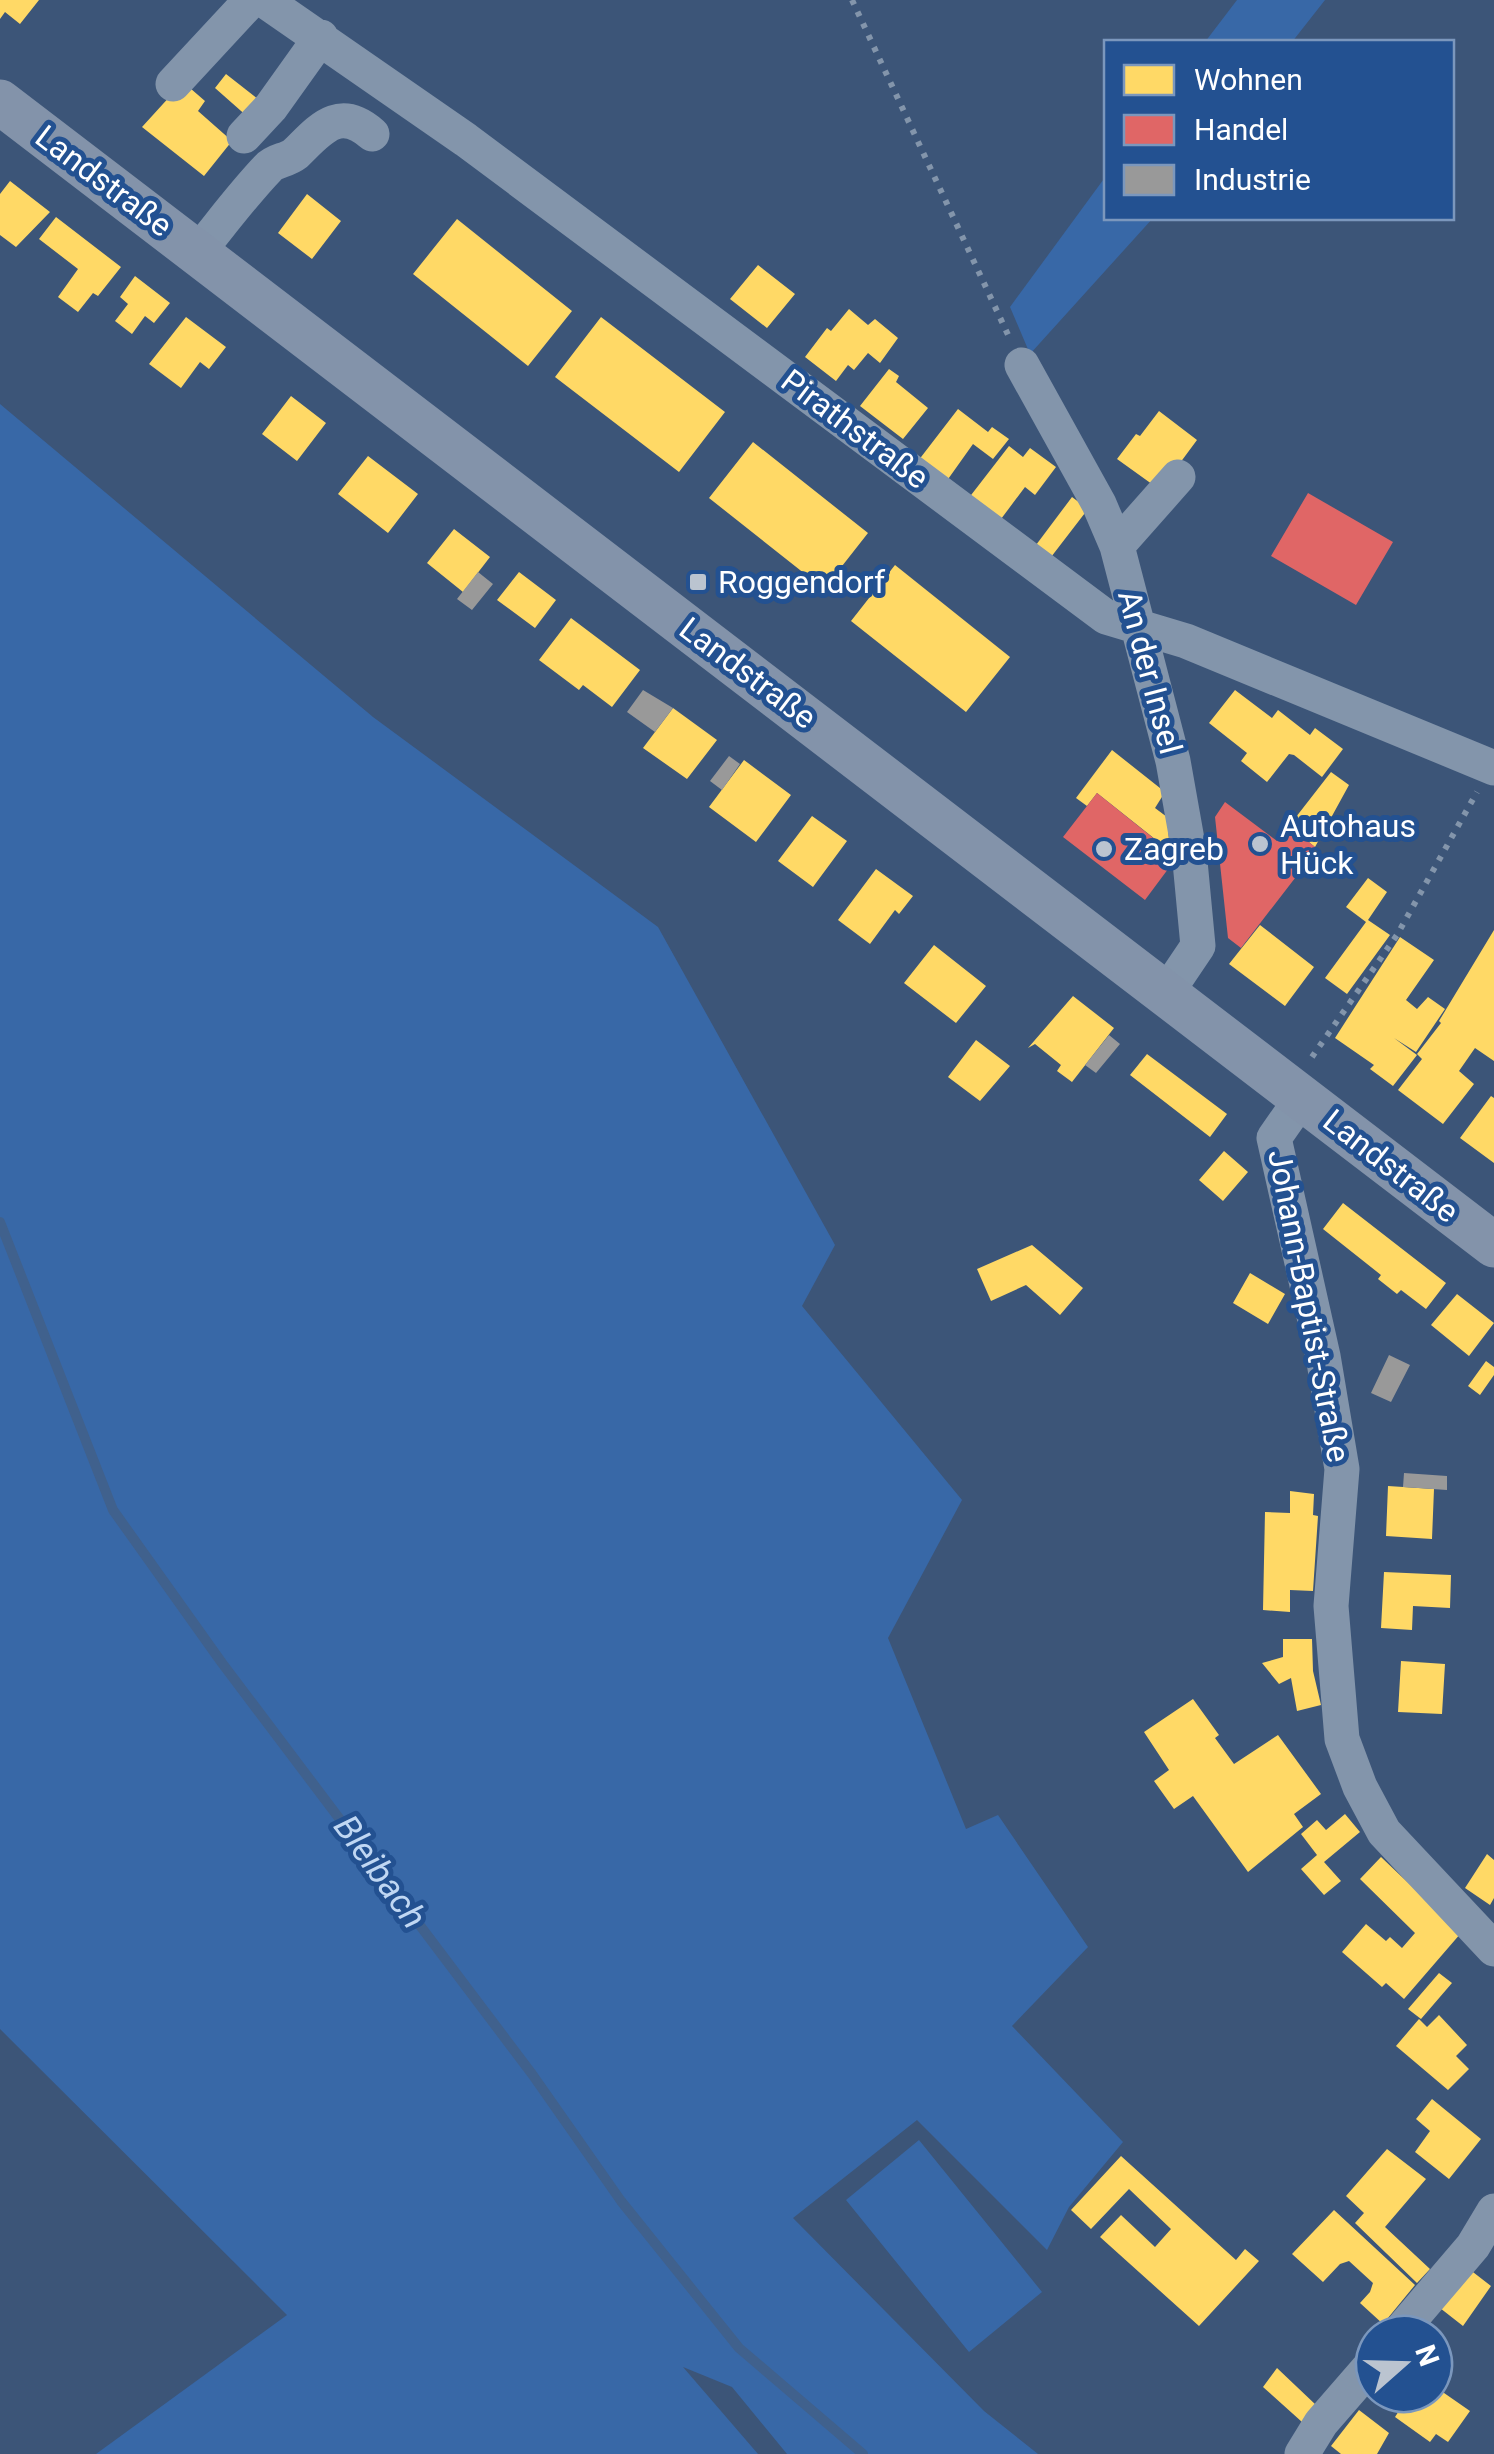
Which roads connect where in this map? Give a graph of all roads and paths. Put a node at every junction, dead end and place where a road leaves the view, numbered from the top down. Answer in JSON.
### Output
{"nodes":[{"id":1,"x":251,"y":0,"type":"edge"},
{"id":2,"x":264,"y":0,"type":"edge"},
{"id":3,"x":852,"y":0,"type":"edge"},
{"id":4,"x":320,"y":37,"type":"junction"},
{"id":5,"x":173,"y":84,"type":"dead end"},
{"id":6,"x":0,"y":102,"type":"edge"},
{"id":7,"x":372,"y":134,"type":"dead end"},
{"id":8,"x":244,"y":136,"type":"dead end"},
{"id":9,"x":198,"y":252,"type":"junction"},
{"id":10,"x":1022,"y":365,"type":"joint"},
{"id":11,"x":1178,"y":477,"type":"dead end"},
{"id":12,"x":1117,"y":546,"type":"junction"},
{"id":13,"x":1139,"y":628,"type":"junction"},
{"id":14,"x":1492,"y":767,"type":"edge"},
{"id":15,"x":1168,"y":992,"type":"junction"},
{"id":16,"x":1304,"y":1082,"type":"junction"},
{"id":17,"x":1494,"y":1245,"type":"edge"},
{"id":18,"x":1494,"y":1948,"type":"edge"},
{"id":19,"x":1494,"y":2212,"type":"edge"},
{"id":20,"x":1484,"y":2258,"type":"edge"},
{"id":21,"x":1421,"y":2314,"type":"edge"},
{"id":22,"x":1354,"y":2385,"type":"edge"},
{"id":23,"x":1302,"y":2454,"type":"edge"}],
"edges":[{"from":1,"to":5,"type":"street"},
{"from":2,"to":4,"type":"street","name":"Pirathstraße"},
{"from":3,"to":10,"type":"path"},
{"from":4,"to":8,"type":"street"},
{"from":4,"to":13,"type":"street","name":"Pirathstraße"},
{"from":6,"to":9,"type":"main road","name":"Landstraße"},
{"from":7,"to":9,"type":"street"},
{"from":9,"to":15,"type":"main road","name":"Landstraße"},
{"from":10,"to":12,"type":"street","name":"An der Insel"},
{"from":11,"to":12,"type":"street"},
{"from":12,"to":13,"type":"street","name":"An der Insel"},
{"from":13,"to":14,"type":"street","name":"Pirathstraße"},
{"from":13,"to":15,"type":"street","name":"An der Insel"},
{"from":14,"to":16,"type":"path"},
{"from":15,"to":16,"type":"main road","name":"Landstraße"},
{"from":16,"to":17,"type":"main road","name":"Landstraße"},
{"from":16,"to":18,"type":"street","name":"Johann-Baptist-Straße"},
{"from":19,"to":20,"type":"street"},
{"from":20,"to":21,"type":"street"},
{"from":22,"to":23,"type":"street"}]}
